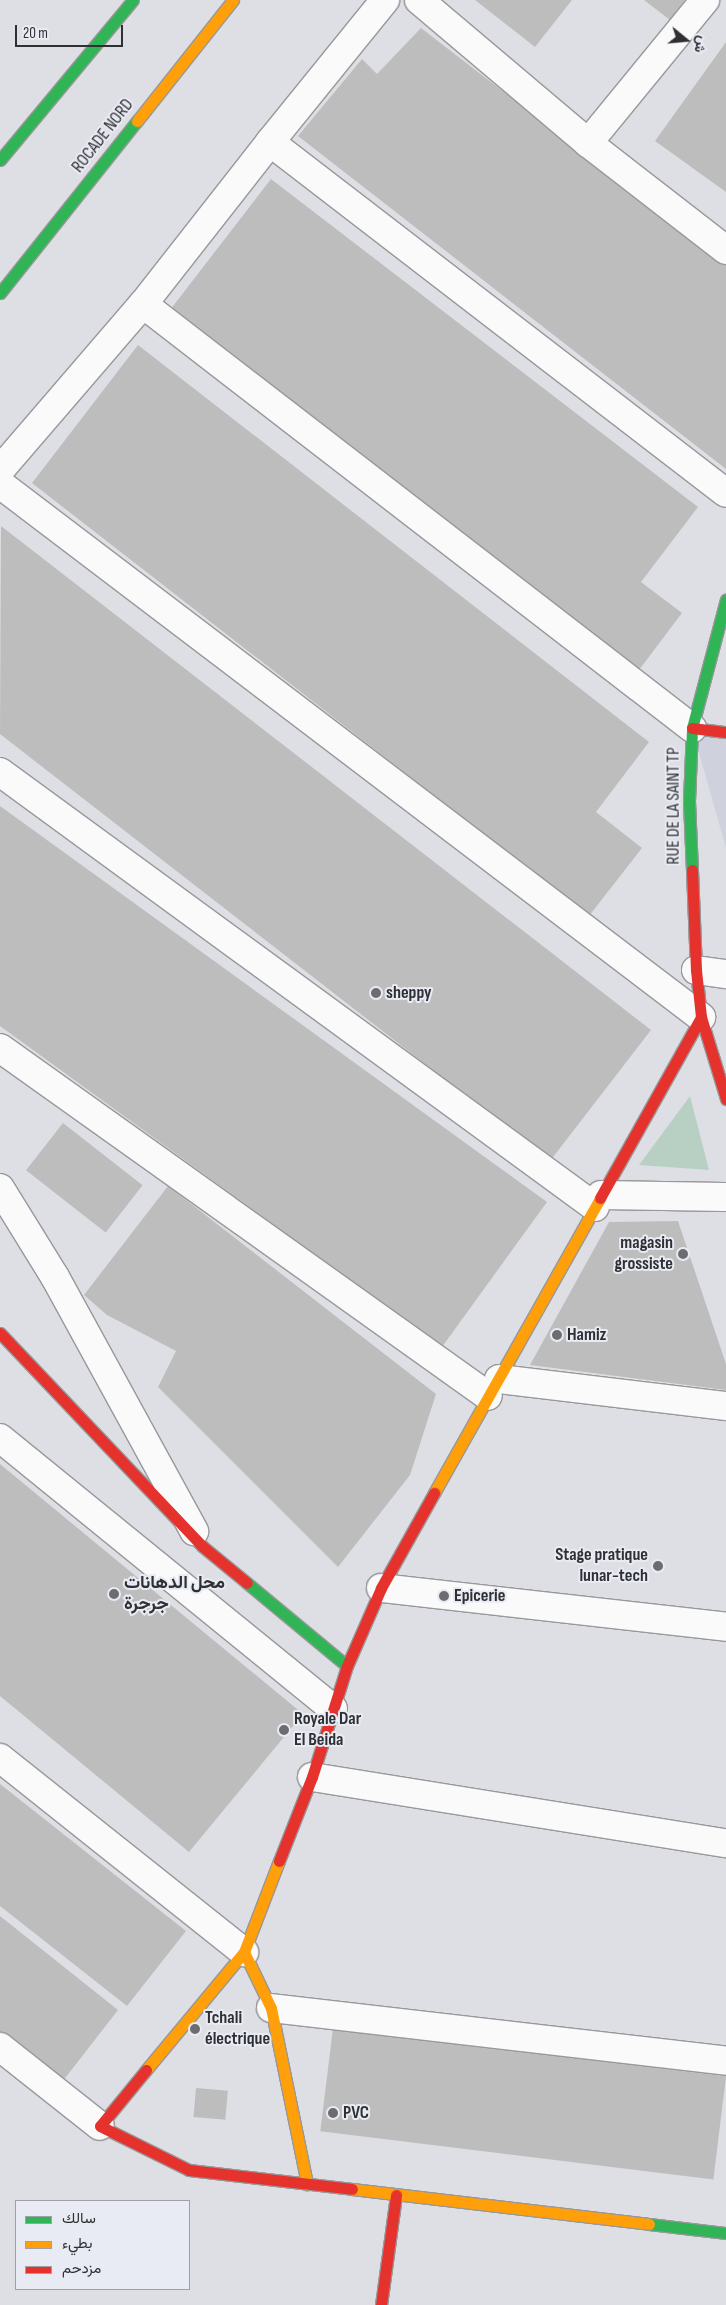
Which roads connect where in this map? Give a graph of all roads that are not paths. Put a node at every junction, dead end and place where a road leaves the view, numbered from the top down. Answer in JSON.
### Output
{"nodes":[{"id":1,"x":133,"y":0,"type":"edge"},
{"id":2,"x":233,"y":0,"type":"edge"},
{"id":3,"x":385,"y":0,"type":"edge"},
{"id":4,"x":418,"y":0,"type":"edge"},
{"id":5,"x":705,"y":0,"type":"edge"},
{"id":6,"x":270,"y":142,"type":"junction"},
{"id":7,"x":588,"y":142,"type":"junction"},
{"id":8,"x":0,"y":160,"type":"edge"},
{"id":9,"x":726,"y":250,"type":"edge"},
{"id":10,"x":0,"y":293,"type":"edge"},
{"id":11,"x":143,"y":304,"type":"junction"},
{"id":12,"x":0,"y":470,"type":"edge"},
{"id":13,"x":0,"y":484,"type":"edge"},
{"id":14,"x":726,"y":493,"type":"edge"},
{"id":15,"x":726,"y":599,"type":"edge"},
{"id":16,"x":692,"y":728,"type":"junction"},
{"id":17,"x":726,"y":732,"type":"edge"},
{"id":18,"x":0,"y":772,"type":"edge"},
{"id":19,"x":696,"y":970,"type":"junction"},
{"id":20,"x":726,"y":974,"type":"edge"},
{"id":21,"x":701,"y":1016,"type":"junction"},
{"id":22,"x":0,"y":1048,"type":"edge"},
{"id":23,"x":726,"y":1099,"type":"edge"},
{"id":24,"x":0,"y":1188,"type":"edge"},
{"id":25,"x":726,"y":1196,"type":"edge"},
{"id":26,"x":598,"y":1201,"type":"junction"},
{"id":27,"x":0,"y":1333,"type":"edge"},
{"id":28,"x":493,"y":1388,"type":"junction"},
{"id":29,"x":726,"y":1406,"type":"edge"},
{"id":30,"x":0,"y":1438,"type":"edge"},
{"id":31,"x":202,"y":1546,"type":"junction"},
{"id":32,"x":381,"y":1588,"type":"junction"},
{"id":33,"x":726,"y":1627,"type":"edge"},
{"id":34,"x":347,"y":1666,"type":"junction"},
{"id":35,"x":334,"y":1709,"type":"junction"},
{"id":36,"x":0,"y":1758,"type":"edge"},
{"id":37,"x":312,"y":1777,"type":"junction"},
{"id":38,"x":726,"y":1843,"type":"edge"},
{"id":39,"x":244,"y":1952,"type":"junction"},
{"id":40,"x":271,"y":2008,"type":"junction"},
{"id":41,"x":0,"y":2047,"type":"edge"},
{"id":42,"x":726,"y":2061,"type":"edge"},
{"id":43,"x":100,"y":2126,"type":"junction"},
{"id":44,"x":307,"y":2184,"type":"junction"},
{"id":45,"x":396,"y":2195,"type":"junction"},
{"id":46,"x":726,"y":2233,"type":"edge"},
{"id":47,"x":380,"y":2305,"type":"edge"}],
"edges":[{"from":1,"to":8,"type":"main road"},
{"from":2,"to":10,"type":"main road","name":"ROCADE NORD"},
{"from":3,"to":6,"type":"street"},
{"from":4,"to":7,"type":"street"},
{"from":5,"to":7,"type":"street"},
{"from":6,"to":11,"type":"street"},
{"from":6,"to":14,"type":"street"},
{"from":7,"to":9,"type":"street"},
{"from":11,"to":12,"type":"street"},
{"from":11,"to":16,"type":"street"},
{"from":13,"to":21,"type":"street"},
{"from":15,"to":16,"type":"main road","name":"RUE DE LA SAINT TP"},
{"from":16,"to":17,"type":"main road"},
{"from":16,"to":19,"type":"main road","name":"RUE DE LA SAINT TP"},
{"from":18,"to":26,"type":"street"},
{"from":19,"to":20,"type":"street"},
{"from":19,"to":21,"type":"main road","name":"RUE DE LA SAINT TP"},
{"from":21,"to":23,"type":"main road","name":"RUE DE LA SAINT TP"},
{"from":21,"to":26,"type":"main road"},
{"from":22,"to":28,"type":"street"},
{"from":24,"to":31,"type":"street"},
{"from":25,"to":26,"type":"street"},
{"from":26,"to":28,"type":"main road"},
{"from":27,"to":31,"type":"main road"},
{"from":28,"to":29,"type":"street"},
{"from":28,"to":32,"type":"main road"},
{"from":30,"to":35,"type":"street"},
{"from":31,"to":34,"type":"main road"},
{"from":32,"to":33,"type":"street"},
{"from":32,"to":34,"type":"main road"},
{"from":34,"to":35,"type":"main road"},
{"from":35,"to":37,"type":"main road"},
{"from":36,"to":39,"type":"street"},
{"from":37,"to":38,"type":"street"},
{"from":37,"to":39,"type":"main road"},
{"from":39,"to":40,"type":"main road"},
{"from":39,"to":43,"type":"main road"},
{"from":40,"to":42,"type":"street"},
{"from":40,"to":44,"type":"main road"},
{"from":41,"to":43,"type":"street"},
{"from":43,"to":44,"type":"main road"},
{"from":44,"to":45,"type":"main road"},
{"from":45,"to":46,"type":"main road"},
{"from":45,"to":47,"type":"main road"}]}
